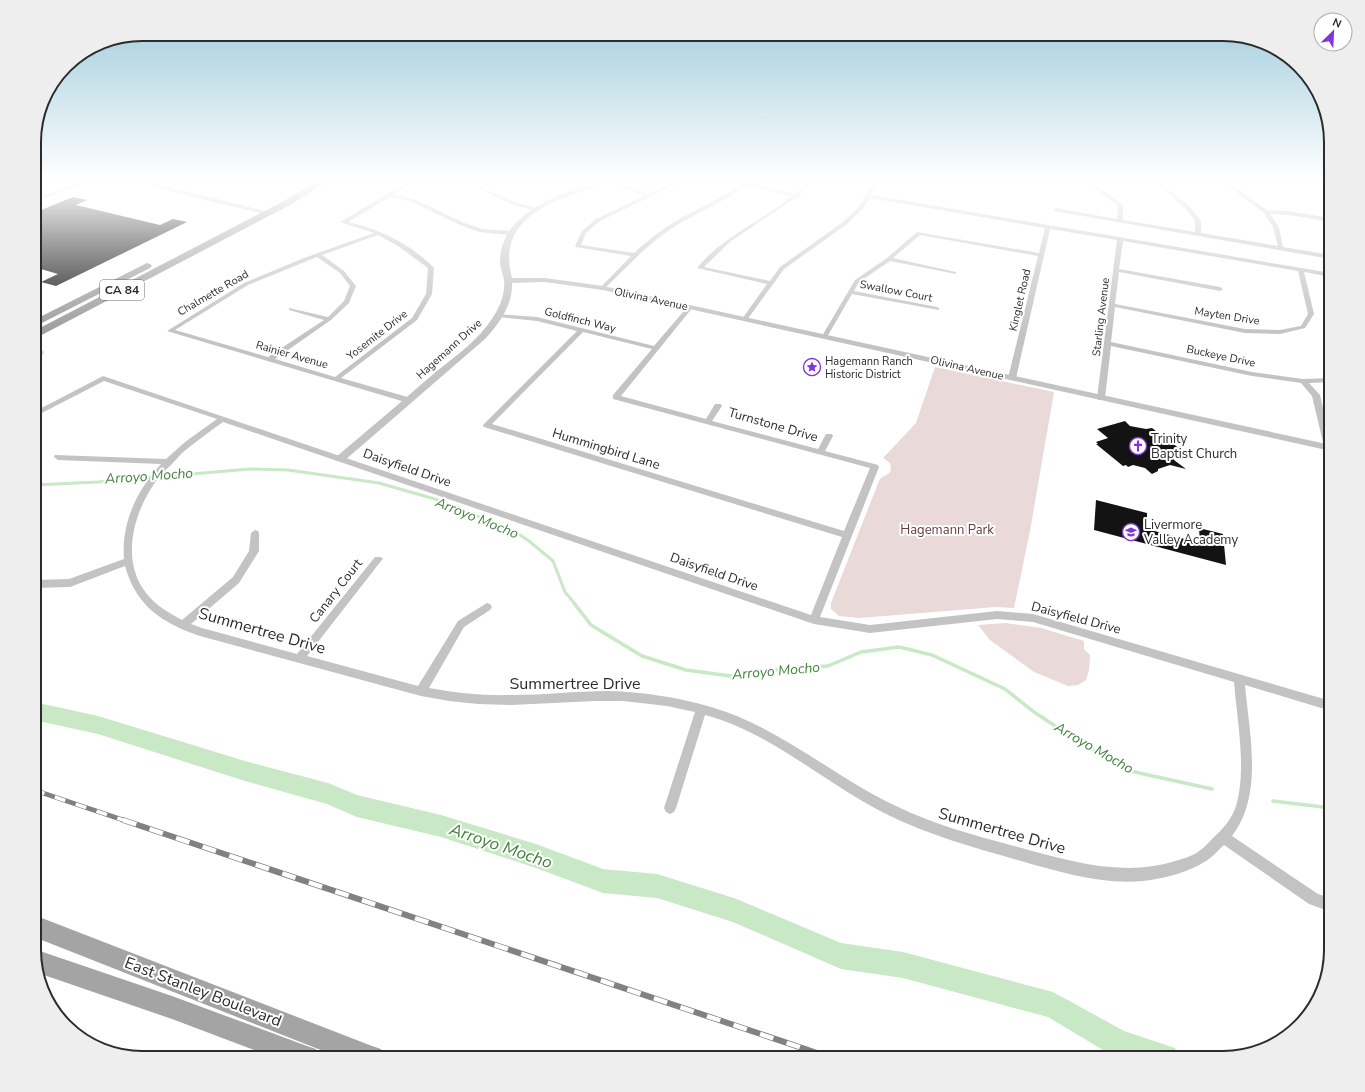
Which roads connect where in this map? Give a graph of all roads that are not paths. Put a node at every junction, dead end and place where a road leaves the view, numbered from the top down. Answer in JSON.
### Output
{"nodes":[{"id":1,"x":217,"y":233,"type":"edge"},
{"id":2,"x":222,"y":233,"type":"edge"},
{"id":3,"x":380,"y":233,"type":"joint"},
{"id":4,"x":510,"y":233,"type":"edge"},
{"id":5,"x":584,"y":233,"type":"edge"},
{"id":6,"x":663,"y":233,"type":"edge"},
{"id":7,"x":740,"y":233,"type":"edge"},
{"id":8,"x":831,"y":233,"type":"edge"},
{"id":9,"x":1047,"y":233,"type":"edge"},
{"id":10,"x":1084,"y":233,"type":"edge"},
{"id":11,"x":1187,"y":233,"type":"edge"},
{"id":12,"x":1277,"y":233,"type":"edge"},
{"id":13,"x":1198,"y":235,"type":"joint"},
{"id":14,"x":1120,"y":239,"type":"junction"},
{"id":15,"x":1281,"y":249,"type":"junction"},
{"id":16,"x":296,"y":254,"type":"dead end"},
{"id":17,"x":318,"y":255,"type":"junction"},
{"id":18,"x":634,"y":255,"type":"junction"},
{"id":19,"x":1041,"y":255,"type":"junction"},
{"id":20,"x":1324,"y":257,"type":"edge"},
{"id":21,"x":306,"y":259,"type":"junction"},
{"id":22,"x":889,"y":259,"type":"junction"},
{"id":23,"x":1116,"y":270,"type":"junction"},
{"id":24,"x":1301,"y":271,"type":"junction"},
{"id":25,"x":954,"y":273,"type":"dead end"},
{"id":26,"x":1324,"y":275,"type":"edge"},
{"id":27,"x":508,"y":281,"type":"junction"},
{"id":28,"x":771,"y":283,"type":"junction"},
{"id":29,"x":604,"y":288,"type":"junction"},
{"id":30,"x":1220,"y":289,"type":"dead end"},
{"id":31,"x":850,"y":292,"type":"junction"},
{"id":32,"x":1113,"y":305,"type":"junction"},
{"id":33,"x":690,"y":307,"type":"junction"},
{"id":34,"x":291,"y":309,"type":"dead end"},
{"id":35,"x":937,"y":309,"type":"dead end"},
{"id":36,"x":500,"y":314,"type":"junction"},
{"id":37,"x":329,"y":319,"type":"junction"},
{"id":38,"x":745,"y":319,"type":"junction"},
{"id":39,"x":41,"y":321,"type":"edge"},
{"id":40,"x":170,"y":330,"type":"joint"},
{"id":41,"x":582,"y":330,"type":"junction"},
{"id":42,"x":41,"y":333,"type":"edge"},
{"id":43,"x":825,"y":336,"type":"junction"},
{"id":44,"x":1107,"y":343,"type":"junction"},
{"id":45,"x":655,"y":348,"type":"junction"},
{"id":46,"x":269,"y":360,"type":"junction"},
{"id":47,"x":1012,"y":378,"type":"junction"},
{"id":48,"x":336,"y":379,"type":"junction"},
{"id":49,"x":1324,"y":380,"type":"edge"},
{"id":50,"x":1303,"y":381,"type":"junction"},
{"id":51,"x":1101,"y":398,"type":"junction"},
{"id":52,"x":408,"y":400,"type":"junction"},
{"id":53,"x":718,"y":406,"type":"dead end"},
{"id":54,"x":41,"y":411,"type":"edge"},
{"id":55,"x":222,"y":419,"type":"junction"},
{"id":56,"x":708,"y":421,"type":"junction"},
{"id":57,"x":1324,"y":426,"type":"edge"},
{"id":58,"x":829,"y":436,"type":"dead end"},
{"id":59,"x":1324,"y":447,"type":"edge"},
{"id":60,"x":821,"y":452,"type":"junction"},
{"id":61,"x":58,"y":457,"type":"dead end"},
{"id":62,"x":340,"y":459,"type":"junction"},
{"id":63,"x":170,"y":462,"type":"junction"},
{"id":64,"x":255,"y":533,"type":"dead end"},
{"id":65,"x":847,"y":535,"type":"junction"},
{"id":66,"x":378,"y":560,"type":"dead end"},
{"id":67,"x":129,"y":561,"type":"junction"},
{"id":68,"x":41,"y":584,"type":"edge"},
{"id":69,"x":487,"y":607,"type":"dead end"},
{"id":70,"x":814,"y":620,"type":"junction"},
{"id":71,"x":183,"y":625,"type":"junction"},
{"id":72,"x":300,"y":658,"type":"junction"},
{"id":73,"x":1239,"y":678,"type":"junction"},
{"id":74,"x":421,"y":691,"type":"junction"},
{"id":75,"x":1324,"y":704,"type":"edge"},
{"id":76,"x":701,"y":709,"type":"junction"},
{"id":77,"x":670,"y":808,"type":"dead end"},
{"id":78,"x":1223,"y":837,"type":"junction"},
{"id":79,"x":1324,"y":903,"type":"edge"},
{"id":80,"x":41,"y":929,"type":"edge"},
{"id":81,"x":42,"y":962,"type":"edge"},
{"id":82,"x":288,"y":1051,"type":"edge"},
{"id":83,"x":354,"y":1051,"type":"edge"}],
"edges":[{"from":1,"to":39,"type":"highway"},
{"from":2,"to":42,"type":"highway","number":"CA 84"},
{"from":3,"to":17,"type":"street","name":"Chalmette Road"},
{"from":3,"to":48,"type":"street","name":"Yosemite Drive"},
{"from":4,"to":27,"type":"street","name":"Hagemann Drive"},
{"from":5,"to":18,"type":"street"},
{"from":6,"to":18,"type":"street"},
{"from":7,"to":28,"type":"street"},
{"from":8,"to":28,"type":"street"},
{"from":9,"to":19,"type":"street","name":"Kinglet Road"},
{"from":10,"to":14,"type":"street"},
{"from":11,"to":13,"type":"street"},
{"from":12,"to":15,"type":"street"},
{"from":13,"to":15,"type":"street"},
{"from":14,"to":23,"type":"street","name":"Starling Avenue"},
{"from":14,"to":24,"type":"street"},
{"from":15,"to":20,"type":"street"},
{"from":16,"to":21,"type":"street"},
{"from":17,"to":21,"type":"street","name":"Chalmette Road"},
{"from":17,"to":37,"type":"street"},
{"from":18,"to":29,"type":"street"},
{"from":19,"to":22,"type":"street"},
{"from":19,"to":47,"type":"street","name":"Kinglet Road"},
{"from":21,"to":40,"type":"street","name":"Chalmette Road"},
{"from":22,"to":25,"type":"street"},
{"from":22,"to":31,"type":"street"},
{"from":23,"to":30,"type":"street"},
{"from":23,"to":32,"type":"street","name":"Starling Avenue"},
{"from":24,"to":26,"type":"street"},
{"from":24,"to":32,"type":"street","name":"Mayten Drive"},
{"from":27,"to":29,"type":"street","name":"Olivina Avenue"},
{"from":27,"to":36,"type":"street","name":"Hagemann Drive"},
{"from":28,"to":38,"type":"street"},
{"from":29,"to":33,"type":"street","name":"Olivina Avenue"},
{"from":31,"to":35,"type":"street","name":"Swallow Court"},
{"from":31,"to":43,"type":"street"},
{"from":32,"to":44,"type":"street","name":"Starling Avenue"},
{"from":33,"to":38,"type":"street","name":"Olivina Avenue"},
{"from":33,"to":45,"type":"street","name":"Turnstone Drive"},
{"from":34,"to":37,"type":"street"},
{"from":36,"to":41,"type":"street","name":"Goldfinch Way"},
{"from":36,"to":52,"type":"street","name":"Hagemann Drive"},
{"from":37,"to":46,"type":"street"},
{"from":38,"to":43,"type":"street","name":"Olivina Avenue"},
{"from":40,"to":46,"type":"street","name":"Rainier Avenue"},
{"from":41,"to":45,"type":"street","name":"Goldfinch Way"},
{"from":41,"to":65,"type":"street","name":"Hummingbird Lane"},
{"from":43,"to":47,"type":"street","name":"Olivina Avenue"},
{"from":44,"to":50,"type":"street","name":"Buckeye Drive"},
{"from":44,"to":51,"type":"street","name":"Starling Avenue"},
{"from":45,"to":56,"type":"street","name":"Turnstone Drive"},
{"from":46,"to":48,"type":"street","name":"Rainier Avenue"},
{"from":47,"to":51,"type":"street","name":"Olivina Avenue"},
{"from":48,"to":52,"type":"street","name":"Rainier Avenue"},
{"from":49,"to":50,"type":"street","name":"Buckeye Drive"},
{"from":50,"to":57,"type":"street"},
{"from":51,"to":59,"type":"street","name":"Olivina Avenue"},
{"from":52,"to":62,"type":"street","name":"Hagemann Drive"},
{"from":53,"to":56,"type":"street"},
{"from":54,"to":55,"type":"street","name":"Daisyfield Drive"},
{"from":55,"to":62,"type":"street","name":"Daisyfield Drive"},
{"from":55,"to":63,"type":"street","name":"Summertree Drive"},
{"from":56,"to":60,"type":"street","name":"Turnstone Drive"},
{"from":58,"to":60,"type":"street"},
{"from":60,"to":65,"type":"street","name":"Turnstone Drive"},
{"from":61,"to":63,"type":"street"},
{"from":62,"to":70,"type":"street","name":"Daisyfield Drive"},
{"from":63,"to":67,"type":"street","name":"Summertree Drive"},
{"from":64,"to":71,"type":"street"},
{"from":65,"to":70,"type":"street","name":"Turnstone Drive"},
{"from":66,"to":72,"type":"street","name":"Canary Court"},
{"from":67,"to":68,"type":"street"},
{"from":67,"to":71,"type":"street","name":"Summertree Drive"},
{"from":69,"to":74,"type":"street"},
{"from":70,"to":73,"type":"street","name":"Daisyfield Drive"},
{"from":71,"to":72,"type":"street","name":"Summertree Drive"},
{"from":72,"to":74,"type":"street","name":"Summertree Drive"},
{"from":73,"to":75,"type":"street","name":"Daisyfield Drive"},
{"from":73,"to":78,"type":"street","name":"Summertree Drive"},
{"from":74,"to":76,"type":"street","name":"Summertree Drive"},
{"from":76,"to":77,"type":"street"},
{"from":76,"to":78,"type":"street","name":"Summertree Drive"},
{"from":78,"to":79,"type":"street"},
{"from":80,"to":83,"type":"main road","name":"East Stanley Boulevard"},
{"from":81,"to":82,"type":"main road","name":"East Stanley Boulevard"}]}
